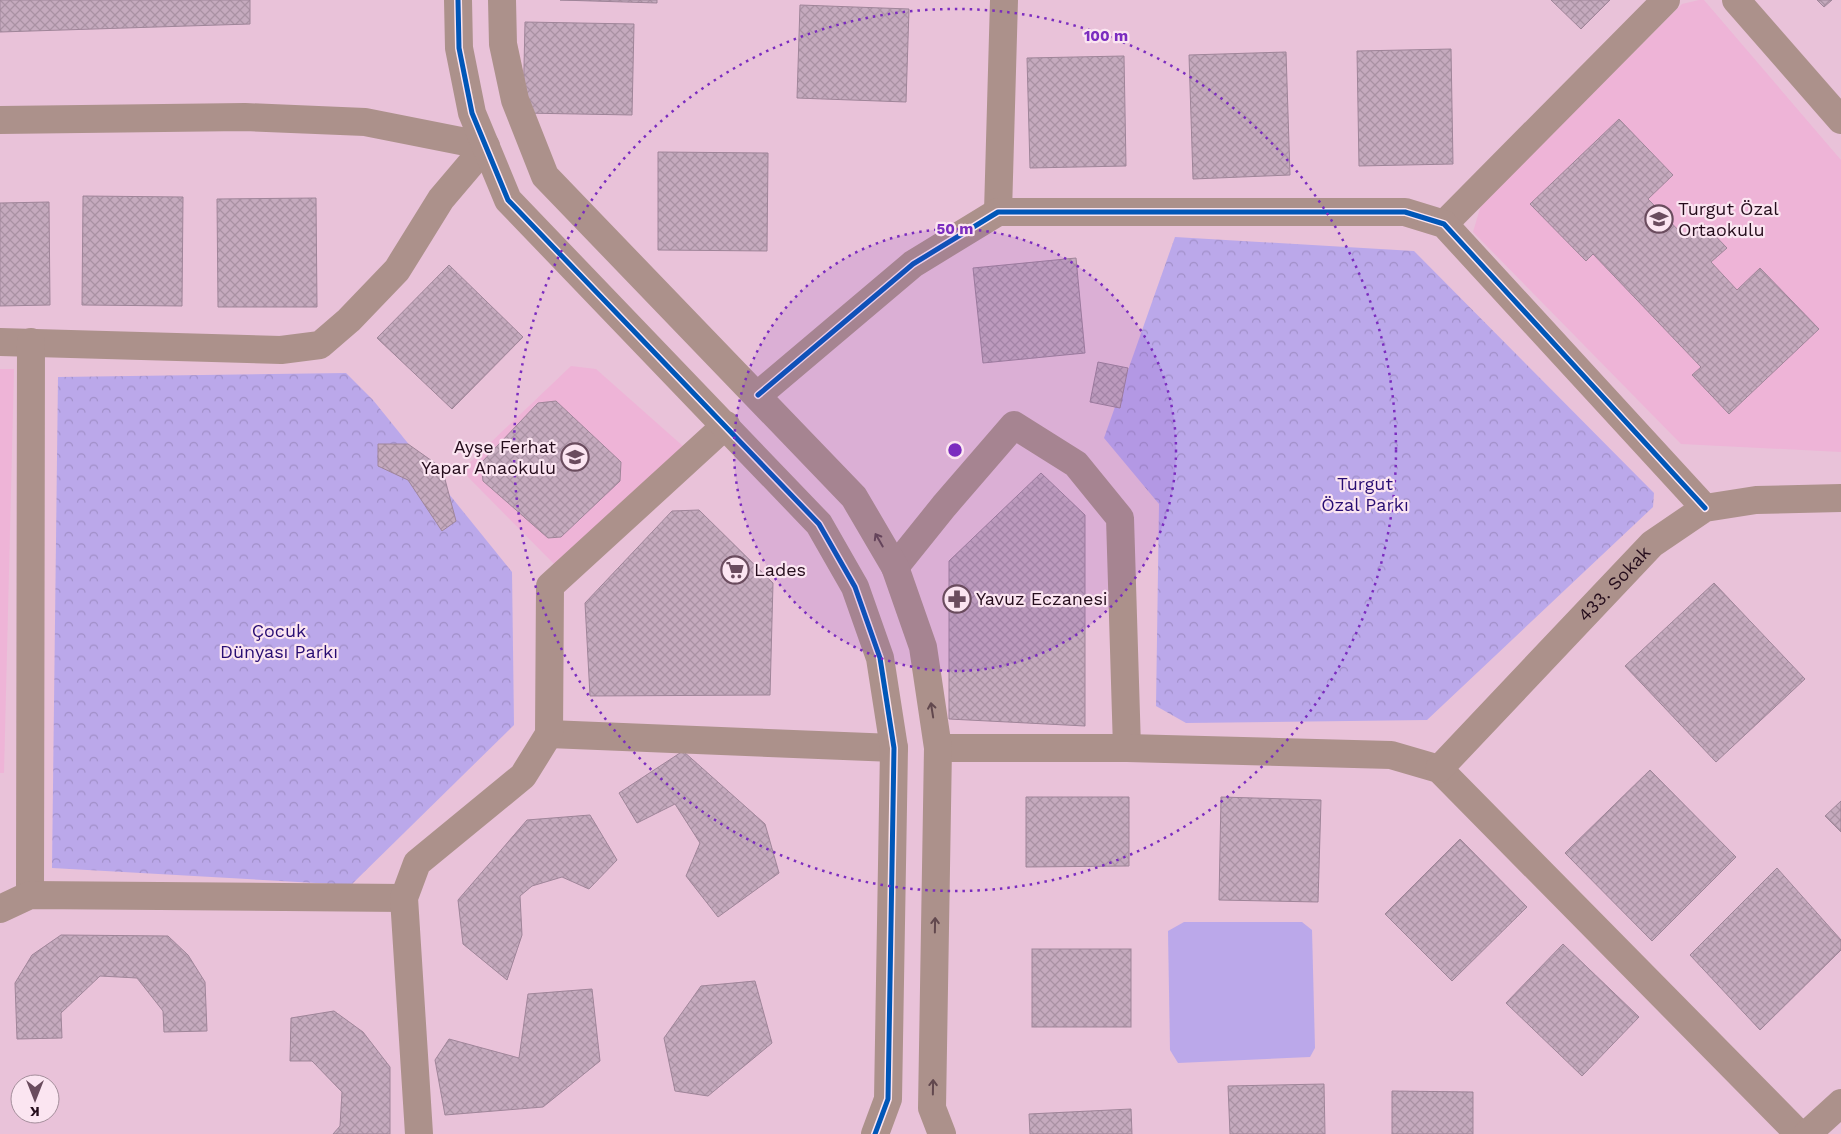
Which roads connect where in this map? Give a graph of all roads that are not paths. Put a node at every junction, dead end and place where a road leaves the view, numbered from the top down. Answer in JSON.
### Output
{"nodes":[{"id":1,"x":458,"y":0,"type":"edge"},
{"id":2,"x":502,"y":0,"type":"edge"},
{"id":3,"x":1004,"y":0,"type":"edge"},
{"id":4,"x":1666,"y":0,"type":"edge"},
{"id":5,"x":1736,"y":0,"type":"edge"},
{"id":6,"x":0,"y":120,"type":"edge"},
{"id":7,"x":1841,"y":120,"type":"edge"},
{"id":8,"x":486,"y":146,"type":"junction"},
{"id":9,"x":998,"y":212,"type":"junction"},
{"id":10,"x":1444,"y":224,"type":"junction"},
{"id":11,"x":0,"y":342,"type":"edge"},
{"id":12,"x":30,"y":342,"type":"junction"},
{"id":13,"x":758,"y":395,"type":"junction"},
{"id":14,"x":726,"y":425,"type":"junction"},
{"id":15,"x":1841,"y":498,"type":"edge"},
{"id":16,"x":1705,"y":508,"type":"junction"},
{"id":17,"x":895,"y":567,"type":"junction"},
{"id":18,"x":549,"y":734,"type":"junction"},
{"id":19,"x":894,"y":748,"type":"junction"},
{"id":20,"x":938,"y":748,"type":"junction"},
{"id":21,"x":1127,"y":748,"type":"junction"},
{"id":22,"x":1439,"y":769,"type":"junction"},
{"id":23,"x":30,"y":895,"type":"junction"},
{"id":24,"x":404,"y":898,"type":"junction"},
{"id":25,"x":0,"y":909,"type":"edge"},
{"id":26,"x":1841,"y":1103,"type":"edge"},
{"id":27,"x":419,"y":1134,"type":"edge"},
{"id":28,"x":875,"y":1134,"type":"edge"},
{"id":29,"x":942,"y":1134,"type":"edge"},
{"id":30,"x":1799,"y":1134,"type":"edge"},
{"id":31,"x":1808,"y":1134,"type":"edge"}],
"edges":[{"from":1,"to":8,"type":"street"},
{"from":2,"to":13,"type":"street"},
{"from":3,"to":9,"type":"street"},
{"from":4,"to":10,"type":"street"},
{"from":5,"to":7,"type":"street"},
{"from":6,"to":8,"type":"street"},
{"from":8,"to":12,"type":"street"},
{"from":8,"to":14,"type":"street"},
{"from":9,"to":10,"type":"street"},
{"from":9,"to":13,"type":"street"},
{"from":10,"to":16,"type":"street"},
{"from":11,"to":12,"type":"street"},
{"from":12,"to":23,"type":"street"},
{"from":17,"to":13,"type":"street","one_way":true},
{"from":14,"to":18,"type":"street"},
{"from":14,"to":19,"type":"street"},
{"from":15,"to":16,"type":"street","name":"433. Sokak"},
{"from":16,"to":22,"type":"street","name":"433. Sokak"},
{"from":20,"to":17,"type":"street","one_way":true},
{"from":17,"to":21,"type":"street"},
{"from":18,"to":19,"type":"street"},
{"from":18,"to":24,"type":"street"},
{"from":19,"to":28,"type":"street"},
{"from":20,"to":21,"type":"street"},
{"from":29,"to":20,"type":"street","one_way":true},
{"from":21,"to":22,"type":"street"},
{"from":22,"to":30,"type":"street"},
{"from":23,"to":24,"type":"street"},
{"from":23,"to":25,"type":"street"},
{"from":24,"to":27,"type":"street"},
{"from":26,"to":31,"type":"street"}]}
